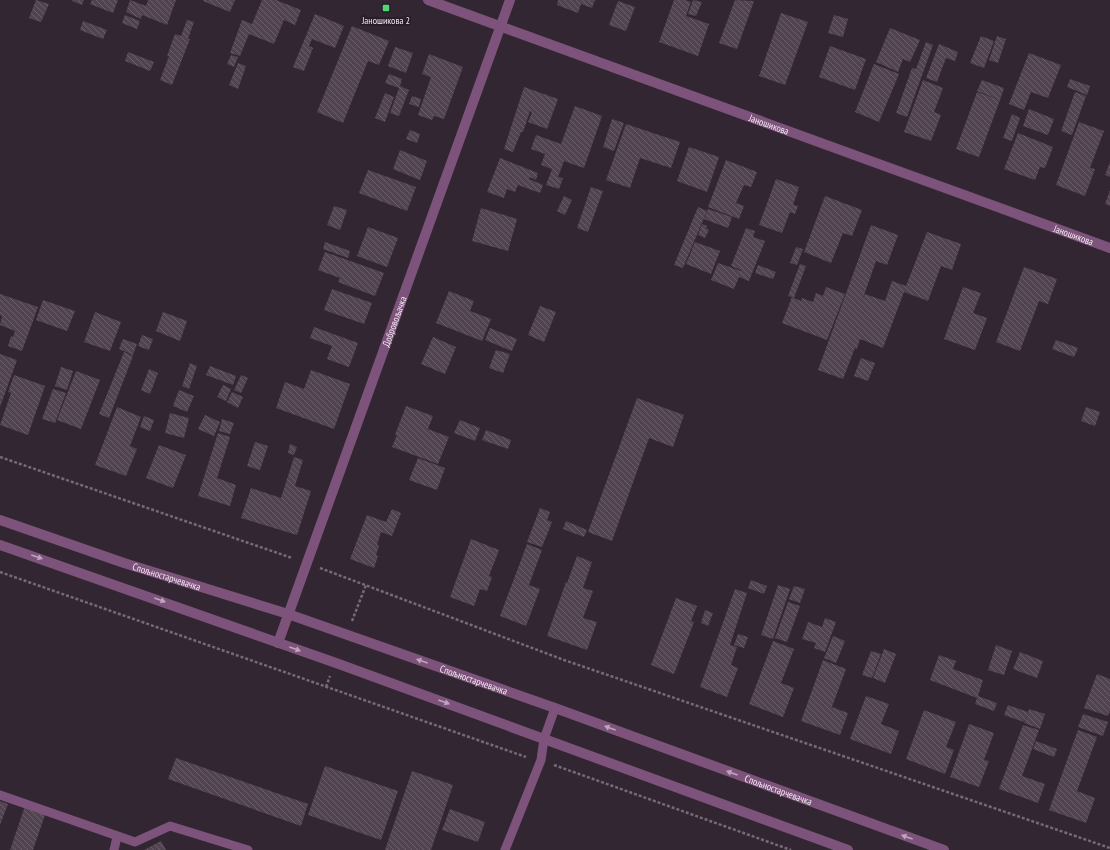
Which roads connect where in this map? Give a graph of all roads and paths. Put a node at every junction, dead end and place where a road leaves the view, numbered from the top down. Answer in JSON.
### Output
{"nodes":[{"id":1,"x":428,"y":0,"type":"edge"},
{"id":2,"x":510,"y":0,"type":"edge"},
{"id":3,"x":500,"y":26,"type":"junction"},
{"id":4,"x":1110,"y":248,"type":"edge"},
{"id":5,"x":0,"y":457,"type":"edge"},
{"id":6,"x":0,"y":520,"type":"edge"},
{"id":7,"x":0,"y":544,"type":"edge"},
{"id":8,"x":307,"y":563,"type":"junction"},
{"id":9,"x":0,"y":572,"type":"edge"},
{"id":10,"x":288,"y":614,"type":"junction"},
{"id":11,"x":278,"y":643,"type":"junction"},
{"id":12,"x":555,"y":708,"type":"junction"},
{"id":13,"x":544,"y":739,"type":"junction"},
{"id":14,"x":541,"y":760,"type":"junction"},
{"id":15,"x":0,"y":795,"type":"edge"},
{"id":16,"x":117,"y":837,"type":"junction"},
{"id":17,"x":1110,"y":848,"type":"edge"},
{"id":18,"x":114,"y":850,"type":"edge"},
{"id":19,"x":248,"y":850,"type":"edge"},
{"id":20,"x":505,"y":850,"type":"edge"},
{"id":21,"x":791,"y":850,"type":"edge"},
{"id":22,"x":848,"y":850,"type":"edge"},
{"id":23,"x":944,"y":850,"type":"edge"}],
"edges":[{"from":1,"to":3,"type":"street","name":"Јаношикова"},
{"from":2,"to":3,"type":"street","name":"Добровољачка"},
{"from":3,"to":4,"type":"street","name":"Јаношикова"},
{"from":3,"to":8,"type":"street","name":"Добровољачка"},
{"from":5,"to":8,"type":"path"},
{"from":6,"to":10,"type":"street","name":"Спољностарчевачка"},
{"from":7,"to":11,"type":"street","one_way":true},
{"from":8,"to":10,"type":"street","name":"Добровољачка"},
{"from":8,"to":17,"type":"path"},
{"from":9,"to":14,"type":"path"},
{"from":10,"to":11,"type":"street","name":"Добровољачка"},
{"from":12,"to":10,"type":"street","name":"Спољностарчевачка","one_way":true},
{"from":11,"to":13,"type":"street","one_way":true},
{"from":12,"to":13,"type":"lane"},
{"from":23,"to":12,"type":"street","name":"Спољностарчевачка","one_way":true},
{"from":13,"to":14,"type":"lane"},
{"from":13,"to":22,"type":"street"},
{"from":14,"to":20,"type":"lane"},
{"from":14,"to":21,"type":"path"},
{"from":15,"to":16,"type":"lane"},
{"from":16,"to":18,"type":"lane"},
{"from":16,"to":19,"type":"lane"}]}
